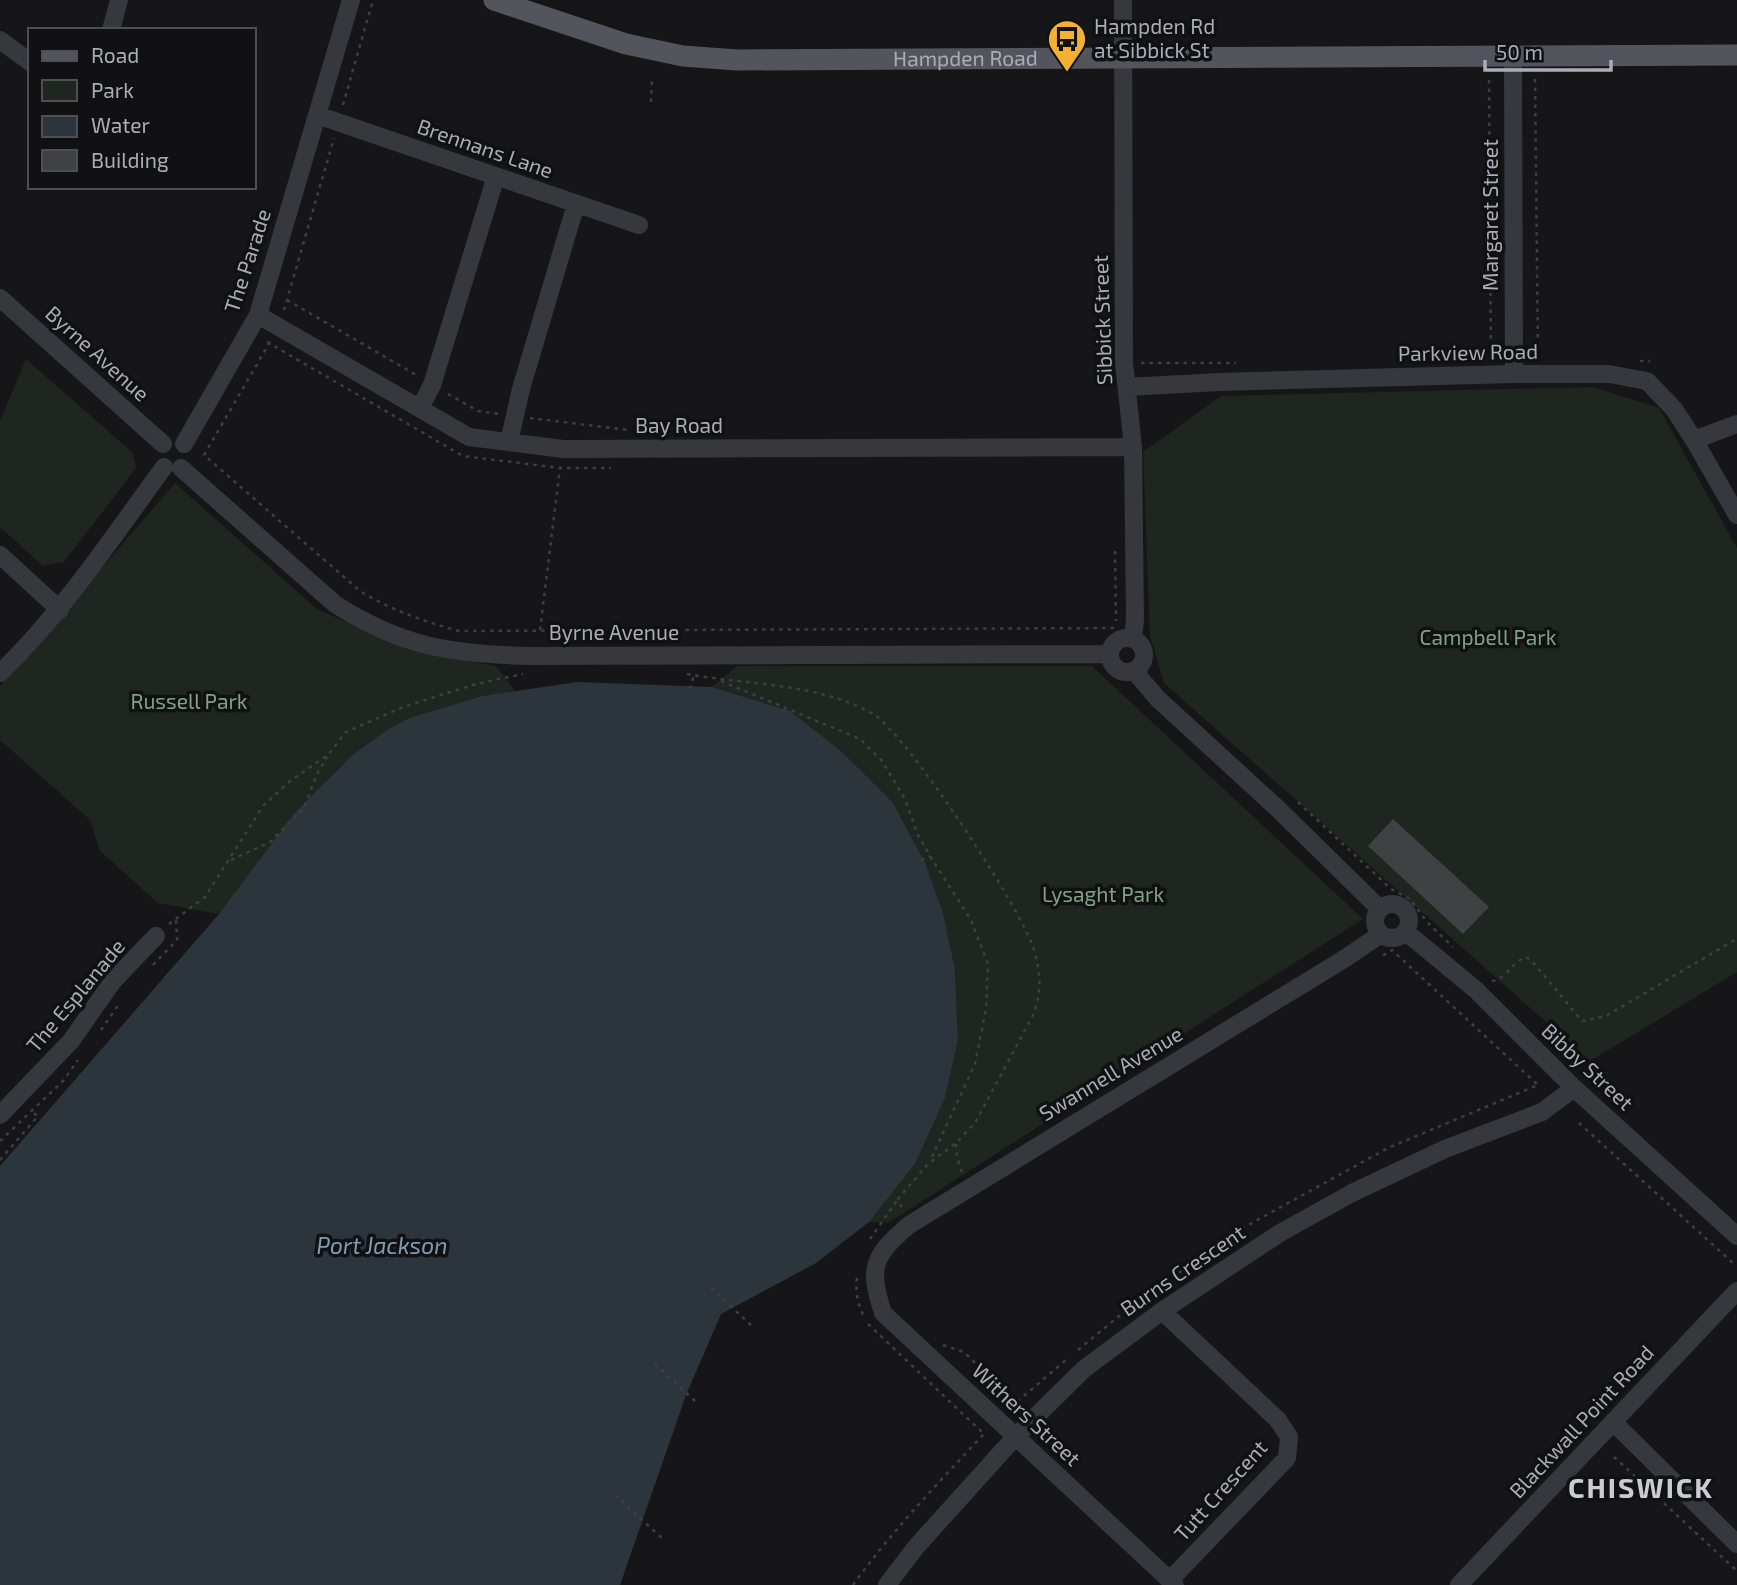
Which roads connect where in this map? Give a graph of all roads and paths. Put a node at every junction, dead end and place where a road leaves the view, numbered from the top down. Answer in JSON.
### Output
{"nodes":[{"id":1,"x":119,"y":0,"type":"edge"},
{"id":2,"x":351,"y":0,"type":"edge"},
{"id":3,"x":373,"y":0,"type":"edge"},
{"id":4,"x":494,"y":0,"type":"edge"},
{"id":5,"x":1123,"y":0,"type":"edge"},
{"id":6,"x":535,"y":6,"type":"edge"},
{"id":7,"x":112,"y":28,"type":"edge"},
{"id":8,"x":0,"y":40,"type":"edge"},
{"id":9,"x":1737,"y":55,"type":"edge"},
{"id":10,"x":1513,"y":56,"type":"junction"},
{"id":11,"x":1123,"y":58,"type":"junction"},
{"id":12,"x":28,"y":61,"type":"edge"},
{"id":13,"x":652,"y":77,"type":"dead end"},
{"id":14,"x":1489,"y":79,"type":"dead end"},
{"id":15,"x":1535,"y":79,"type":"dead end"},
{"id":16,"x":652,"y":102,"type":"dead end"},
{"id":17,"x":317,"y":115,"type":"junction"},
{"id":18,"x":338,"y":123,"type":"junction"},
{"id":19,"x":496,"y":176,"type":"junction"},
{"id":20,"x":576,"y":204,"type":"junction"},
{"id":21,"x":639,"y":225,"type":"dead end"},
{"id":22,"x":0,"y":298,"type":"edge"},
{"id":23,"x":287,"y":300,"type":"junction"},
{"id":24,"x":283,"y":313,"type":"dead end"},
{"id":25,"x":258,"y":315,"type":"junction"},
{"id":26,"x":275,"y":336,"type":"dead end"},
{"id":27,"x":1491,"y":361,"type":"dead end"},
{"id":28,"x":1538,"y":361,"type":"dead end"},
{"id":29,"x":1514,"y":374,"type":"junction"},
{"id":30,"x":432,"y":384,"type":"junction"},
{"id":31,"x":1127,"y":387,"type":"junction"},
{"id":32,"x":420,"y":408,"type":"junction"},
{"id":33,"x":515,"y":416,"type":"junction"},
{"id":34,"x":1737,"y":424,"type":"edge"},
{"id":35,"x":638,"y":431,"type":"dead end"},
{"id":36,"x":1694,"y":440,"type":"junction"},
{"id":37,"x":509,"y":442,"type":"junction"},
{"id":38,"x":163,"y":444,"type":"junction"},
{"id":39,"x":184,"y":444,"type":"junction"},
{"id":40,"x":1133,"y":447,"type":"junction"},
{"id":41,"x":173,"y":468,"type":"junction"},
{"id":42,"x":560,"y":468,"type":"dead end"},
{"id":43,"x":1737,"y":515,"type":"edge"},
{"id":44,"x":0,"y":555,"type":"edge"},
{"id":45,"x":60,"y":610,"type":"junction"},
{"id":46,"x":540,"y":630,"type":"junction"},
{"id":47,"x":1133,"y":633,"type":"junction"},
{"id":48,"x":1110,"y":654,"type":"junction"},
{"id":49,"x":1134,"y":671,"type":"junction"},
{"id":50,"x":0,"y":673,"type":"edge"},
{"id":51,"x":681,"y":673,"type":"dead end"},
{"id":52,"x":528,"y":674,"type":"dead end"},
{"id":53,"x":694,"y":675,"type":"junction"},
{"id":54,"x":717,"y":680,"type":"junction"},
{"id":55,"x":690,"y":689,"type":"dead end"},
{"id":56,"x":328,"y":755,"type":"junction"},
{"id":57,"x":1290,"y":795,"type":"dead end"},
{"id":58,"x":930,"y":856,"type":"junction"},
{"id":59,"x":921,"y":860,"type":"dead end"},
{"id":60,"x":228,"y":862,"type":"junction"},
{"id":61,"x":1380,"y":909,"type":"junction"},
{"id":62,"x":1406,"y":932,"type":"junction"},
{"id":63,"x":1381,"y":934,"type":"junction"},
{"id":64,"x":156,"y":936,"type":"joint"},
{"id":65,"x":1737,"y":941,"type":"edge"},
{"id":66,"x":1453,"y":947,"type":"dead end"},
{"id":67,"x":1368,"y":964,"type":"dead end"},
{"id":68,"x":1489,"y":981,"type":"dead end"},
{"id":69,"x":1538,"y":1086,"type":"dead end"},
{"id":70,"x":1574,"y":1088,"type":"junction"},
{"id":71,"x":31,"y":1111,"type":"dead end"},
{"id":72,"x":0,"y":1115,"type":"edge"},
{"id":73,"x":1578,"y":1123,"type":"dead end"},
{"id":74,"x":956,"y":1143,"type":"junction"},
{"id":75,"x":0,"y":1160,"type":"edge"},
{"id":76,"x":928,"y":1164,"type":"junction"},
{"id":77,"x":971,"y":1187,"type":"junction"},
{"id":78,"x":909,"y":1225,"type":"junction"},
{"id":79,"x":1737,"y":1236,"type":"edge"},
{"id":80,"x":1733,"y":1263,"type":"dead end"},
{"id":81,"x":876,"y":1264,"type":"joint"},
{"id":82,"x":711,"y":1288,"type":"dead end"},
{"id":83,"x":1737,"y":1291,"type":"edge"},
{"id":84,"x":1162,"y":1311,"type":"junction"},
{"id":85,"x":751,"y":1325,"type":"dead end"},
{"id":86,"x":936,"y":1344,"type":"dead end"},
{"id":87,"x":655,"y":1364,"type":"dead end"},
{"id":88,"x":695,"y":1401,"type":"dead end"},
{"id":89,"x":1016,"y":1403,"type":"dead end"},
{"id":90,"x":1613,"y":1422,"type":"junction"},
{"id":91,"x":989,"y":1429,"type":"dead end"},
{"id":92,"x":1016,"y":1436,"type":"junction"},
{"id":93,"x":1614,"y":1457,"type":"dead end"},
{"id":94,"x":615,"y":1495,"type":"dead end"},
{"id":95,"x":664,"y":1540,"type":"dead end"},
{"id":96,"x":1737,"y":1544,"type":"edge"},
{"id":97,"x":1737,"y":1571,"type":"edge"},
{"id":98,"x":1173,"y":1583,"type":"edge"},
{"id":99,"x":853,"y":1585,"type":"edge"},
{"id":100,"x":887,"y":1585,"type":"edge"},
{"id":101,"x":1459,"y":1585,"type":"edge"}],
"edges":[{"from":1,"to":7,"type":"street"},
{"from":2,"to":17,"type":"street","name":"The Parade"},
{"from":3,"to":18,"type":"path"},
{"from":4,"to":6,"type":"main road","name":"Hampden Road"},
{"from":5,"to":11,"type":"street","name":"Sibbick Street"},
{"from":6,"to":11,"type":"main road","name":"Hampden Road"},
{"from":8,"to":12,"type":"street"},
{"from":9,"to":10,"type":"main road","name":"Hampden Road"},
{"from":10,"to":11,"type":"main road","name":"Hampden Road"},
{"from":10,"to":29,"type":"street","name":"Margaret Street"},
{"from":11,"to":31,"type":"street","name":"Sibbick Street"},
{"from":13,"to":16,"type":"path"},
{"from":14,"to":27,"type":"path"},
{"from":15,"to":28,"type":"path"},
{"from":17,"to":18,"type":"street","name":"Brennans Lane"},
{"from":17,"to":25,"type":"street","name":"The Parade"},
{"from":18,"to":19,"type":"street","name":"Brennans Lane"},
{"from":18,"to":23,"type":"path"},
{"from":19,"to":20,"type":"street","name":"Brennans Lane"},
{"from":19,"to":30,"type":"street"},
{"from":20,"to":21,"type":"street","name":"Brennans Lane"},
{"from":20,"to":33,"type":"street"},
{"from":22,"to":38,"type":"street","name":"Byrne Avenue"},
{"from":23,"to":24,"type":"path"},
{"from":23,"to":30,"type":"path"},
{"from":25,"to":32,"type":"street","name":"Bay Road"},
{"from":25,"to":39,"type":"street","name":"The Parade"},
{"from":26,"to":46,"type":"path"},
{"from":29,"to":31,"type":"street","name":"Parkview Road"},
{"from":29,"to":36,"type":"street","name":"Parkview Road"},
{"from":30,"to":32,"type":"street"},
{"from":30,"to":33,"type":"path"},
{"from":31,"to":40,"type":"street","name":"Sibbick Street"},
{"from":32,"to":37,"type":"street","name":"Bay Road"},
{"from":33,"to":35,"type":"path"},
{"from":33,"to":37,"type":"street"},
{"from":34,"to":36,"type":"street"},
{"from":36,"to":43,"type":"street","name":"Parkview Road"},
{"from":37,"to":40,"type":"street","name":"Bay Road"},
{"from":38,"to":39,"type":"street"},
{"from":38,"to":41,"type":"street"},
{"from":39,"to":41,"type":"street"},
{"from":40,"to":47,"type":"street","name":"Sibbick Street"},
{"from":41,"to":45,"type":"street"},
{"from":41,"to":48,"type":"street","name":"Byrne Avenue"},
{"from":42,"to":46,"type":"path"},
{"from":44,"to":45,"type":"street"},
{"from":45,"to":50,"type":"street"},
{"from":46,"to":47,"type":"path"},
{"from":47,"to":48,"type":"street"},
{"from":47,"to":49,"type":"street"},
{"from":48,"to":49,"type":"street"},
{"from":49,"to":61,"type":"street"},
{"from":51,"to":53,"type":"path"},
{"from":52,"to":56,"type":"path"},
{"from":53,"to":54,"type":"path"},
{"from":53,"to":55,"type":"path"},
{"from":54,"to":58,"type":"path"},
{"from":54,"to":74,"type":"path"},
{"from":56,"to":60,"type":"path"},
{"from":56,"to":60,"type":"path"},
{"from":57,"to":66,"type":"path"},
{"from":58,"to":59,"type":"path"},
{"from":58,"to":76,"type":"path"},
{"from":60,"to":64,"type":"path"},
{"from":61,"to":62,"type":"street"},
{"from":61,"to":63,"type":"street"},
{"from":62,"to":63,"type":"street"},
{"from":62,"to":70,"type":"street","name":"Bibby Street"},
{"from":63,"to":77,"type":"street","name":"Swannell Avenue"},
{"from":64,"to":72,"type":"street","name":"The Esplanade"},
{"from":65,"to":68,"type":"path"},
{"from":67,"to":69,"type":"path"},
{"from":70,"to":79,"type":"street","name":"Bibby Street"},
{"from":70,"to":84,"type":"street","name":"Burns Crescent"},
{"from":71,"to":75,"type":"path"},
{"from":73,"to":80,"type":"path"},
{"from":74,"to":76,"type":"path"},
{"from":74,"to":77,"type":"path"},
{"from":76,"to":78,"type":"path"},
{"from":77,"to":78,"type":"street","name":"Swannell Avenue"},
{"from":78,"to":81,"type":"street","name":"Swannell Avenue"},
{"from":81,"to":92,"type":"street","name":"Withers Street"},
{"from":82,"to":85,"type":"path"},
{"from":83,"to":90,"type":"street","name":"Blackwall Point Road"},
{"from":84,"to":92,"type":"street","name":"Burns Crescent"},
{"from":84,"to":98,"type":"street","name":"Tutt Crescent"},
{"from":86,"to":89,"type":"path"},
{"from":87,"to":88,"type":"path"},
{"from":90,"to":96,"type":"street"},
{"from":90,"to":101,"type":"street","name":"Blackwall Point Road"},
{"from":91,"to":99,"type":"path"},
{"from":92,"to":98,"type":"street","name":"Withers Street"},
{"from":92,"to":100,"type":"street","name":"Burns Crescent"},
{"from":93,"to":97,"type":"path"},
{"from":94,"to":95,"type":"path"}]}
